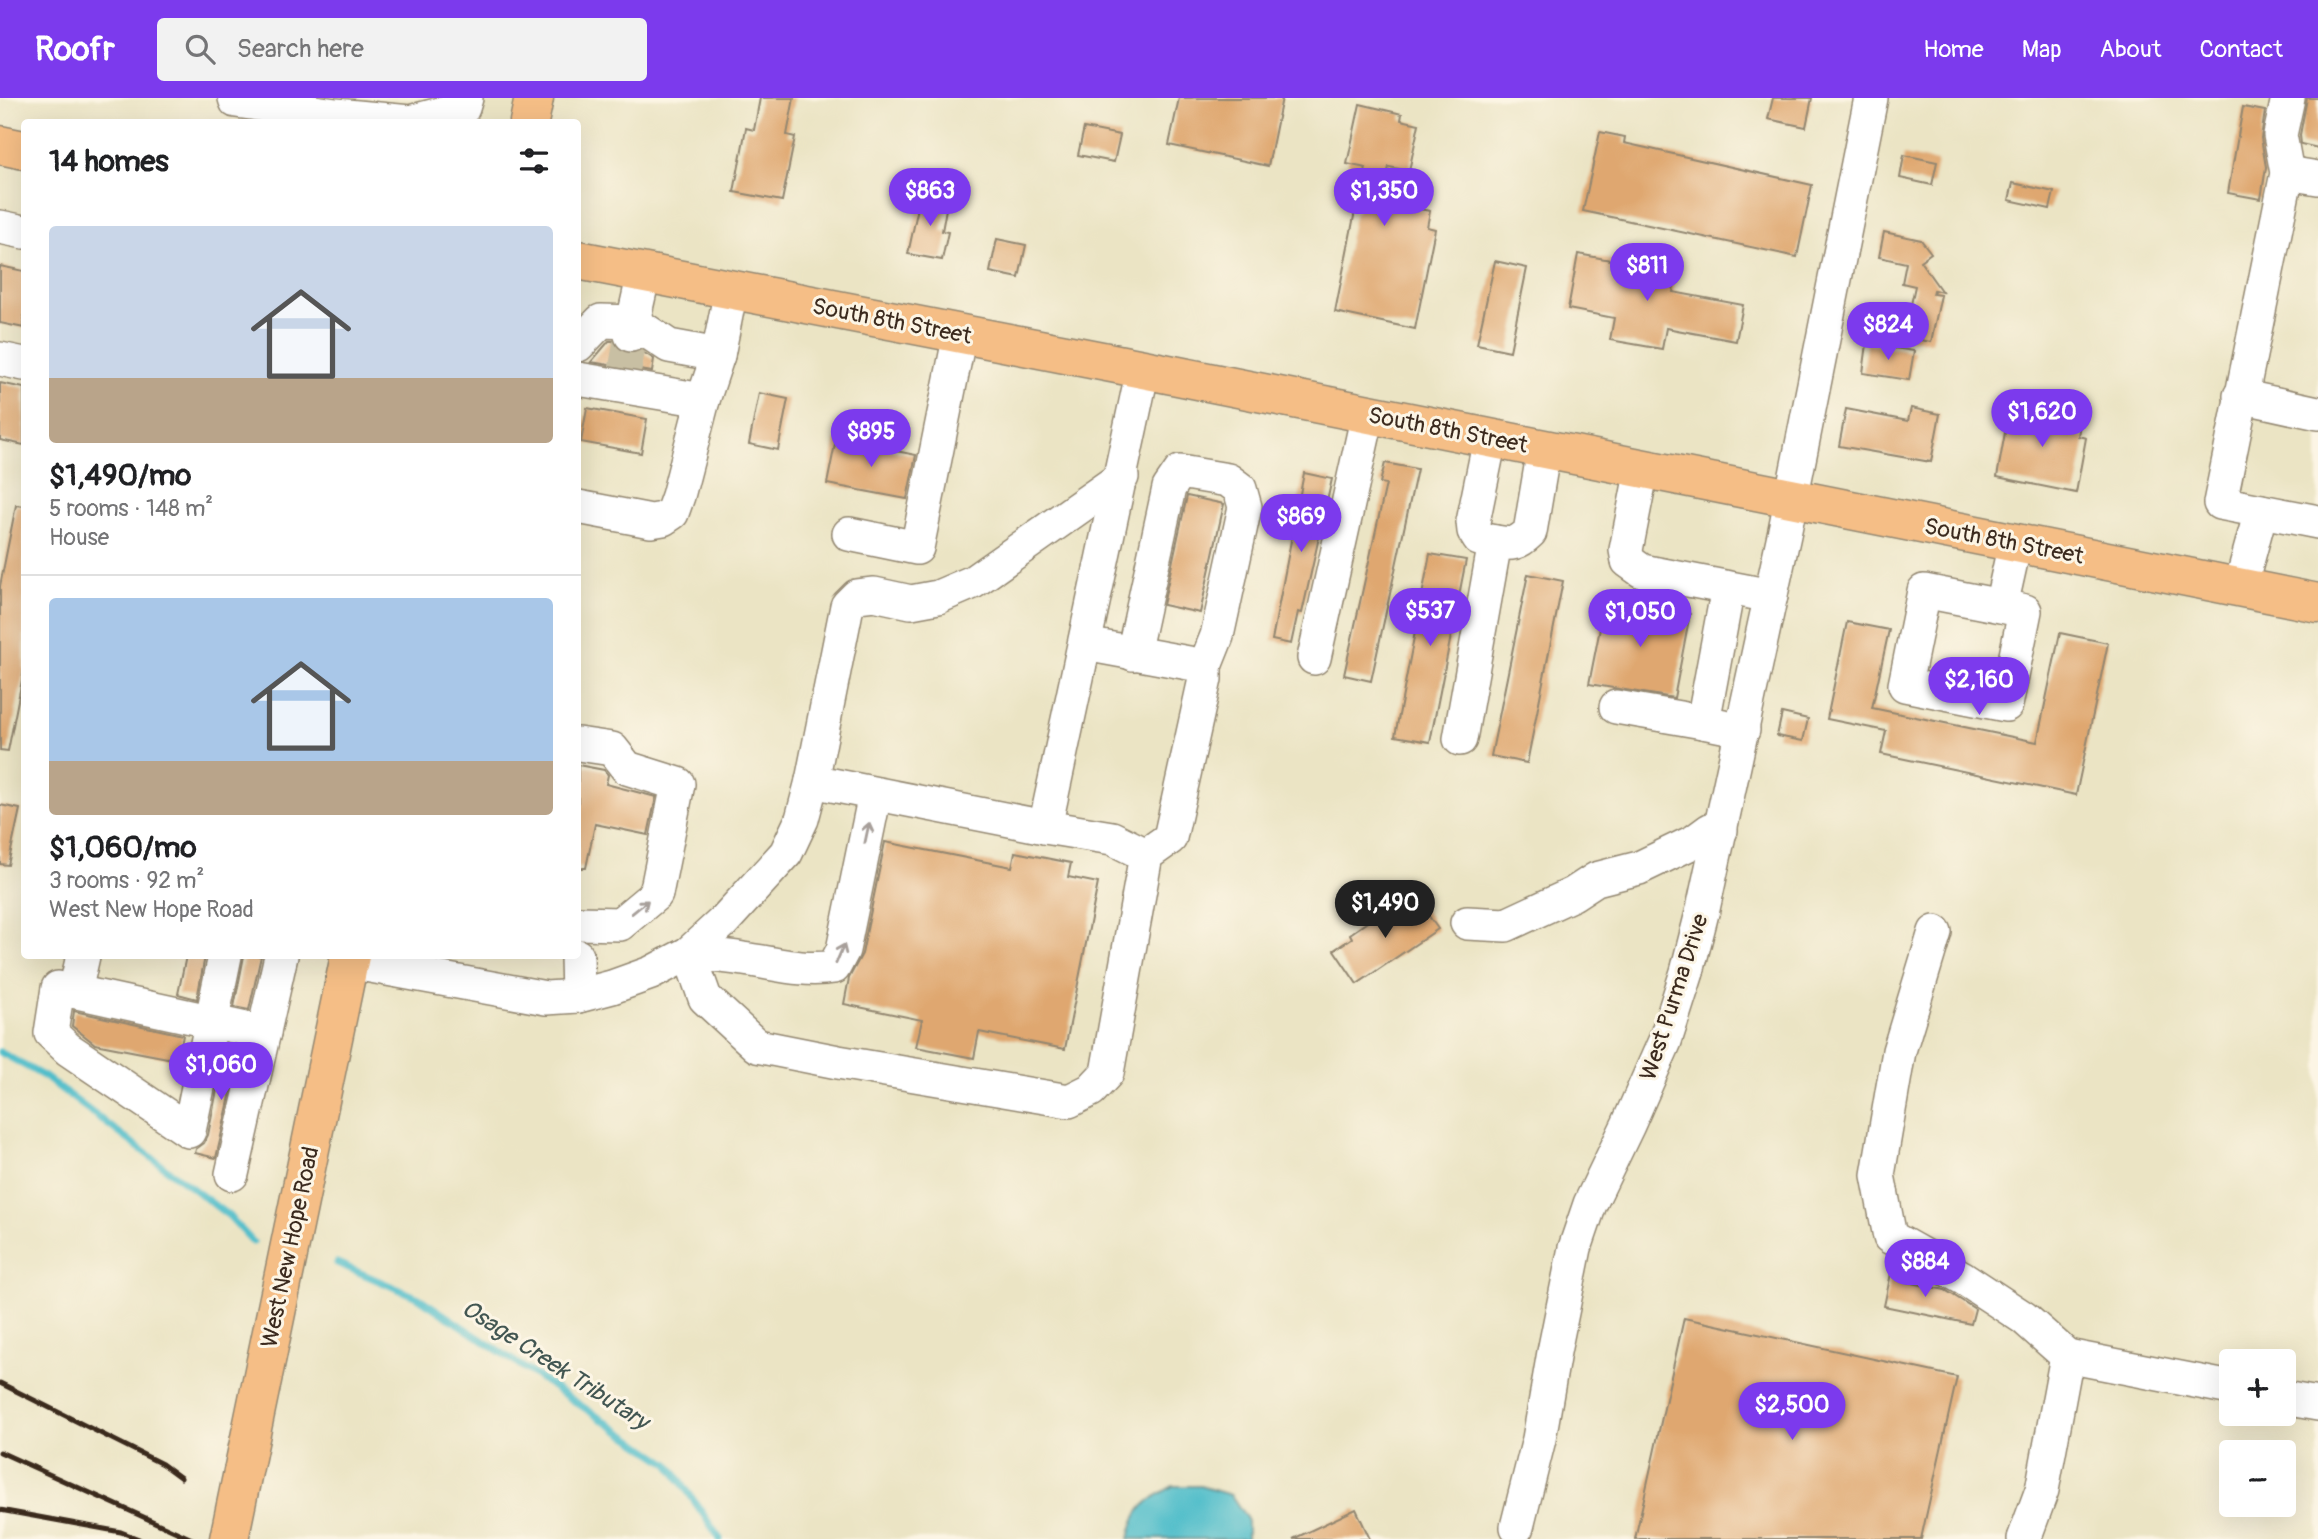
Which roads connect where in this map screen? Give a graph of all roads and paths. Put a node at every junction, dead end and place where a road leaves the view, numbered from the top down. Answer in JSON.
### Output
{"nodes":[{"id":1,"x":235,"y":98,"type":"edge"},
{"id":2,"x":466,"y":98,"type":"edge"},
{"id":3,"x":534,"y":98,"type":"edge"},
{"id":4,"x":1871,"y":98,"type":"edge"},
{"id":5,"x":2288,"y":98,"type":"edge"},
{"id":6,"x":336,"y":112,"type":"edge"},
{"id":7,"x":388,"y":119,"type":"edge"},
{"id":8,"x":421,"y":119,"type":"edge"},
{"id":9,"x":530,"y":119,"type":"edge"},
{"id":10,"x":0,"y":145,"type":"edge"},
{"id":11,"x":21,"y":149,"type":"edge"},
{"id":12,"x":2303,"y":176,"type":"edge"},
{"id":13,"x":0,"y":227,"type":"edge"},
{"id":14,"x":21,"y":231,"type":"edge"},
{"id":15,"x":581,"y":261,"type":"edge"},
{"id":16,"x":644,"y":273,"type":"junction"},
{"id":17,"x":731,"y":290,"type":"junction"},
{"id":18,"x":632,"y":329,"type":"junction"},
{"id":19,"x":960,"y":334,"type":"junction"},
{"id":20,"x":581,"y":342,"type":"edge"},
{"id":21,"x":718,"y":355,"type":"junction"},
{"id":22,"x":0,"y":359,"type":"edge"},
{"id":23,"x":21,"y":363,"type":"edge"},
{"id":24,"x":1143,"y":369,"type":"junction"},
{"id":25,"x":581,"y":379,"type":"edge"},
{"id":26,"x":2240,"y":396,"type":"junction"},
{"id":27,"x":703,"y":400,"type":"junction"},
{"id":28,"x":2318,"y":413,"type":"edge"},
{"id":29,"x":1368,"y":414,"type":"junction"},
{"id":30,"x":1490,"y":439,"type":"junction"},
{"id":31,"x":1544,"y":449,"type":"junction"},
{"id":32,"x":1642,"y":469,"type":"junction"},
{"id":33,"x":1122,"y":477,"type":"junction"},
{"id":34,"x":1791,"y":499,"type":"junction"},
{"id":35,"x":581,"y":508,"type":"edge"},
{"id":36,"x":2261,"y":511,"type":"junction"},
{"id":37,"x":1113,"y":515,"type":"junction"},
{"id":38,"x":2318,"y":522,"type":"edge"},
{"id":39,"x":1161,"y":525,"type":"junction"},
{"id":40,"x":849,"y":534,"type":"dead end"},
{"id":41,"x":1495,"y":542,"type":"junction"},
{"id":42,"x":2015,"y":543,"type":"junction"},
{"id":43,"x":1728,"y":588,"type":"junction"},
{"id":44,"x":2240,"y":588,"type":"junction"},
{"id":45,"x":1771,"y":596,"type":"junction"},
{"id":46,"x":2318,"y":603,"type":"edge"},
{"id":47,"x":2001,"y":606,"type":"dead end"},
{"id":48,"x":1085,"y":644,"type":"junction"},
{"id":49,"x":1133,"y":654,"type":"junction"},
{"id":50,"x":1314,"y":659,"type":"dead end"},
{"id":51,"x":1205,"y":666,"type":"junction"},
{"id":52,"x":1616,"y":707,"type":"dead end"},
{"id":53,"x":1703,"y":722,"type":"junction"},
{"id":54,"x":1743,"y":730,"type":"junction"},
{"id":55,"x":1460,"y":738,"type":"dead end"},
{"id":56,"x":581,"y":744,"type":"edge"},
{"id":57,"x":812,"y":781,"type":"junction"},
{"id":58,"x":875,"y":794,"type":"junction"},
{"id":59,"x":1045,"y":827,"type":"junction"},
{"id":60,"x":1721,"y":830,"type":"junction"},
{"id":61,"x":1146,"y":855,"type":"junction"},
{"id":62,"x":581,"y":923,"type":"edge"},
{"id":63,"x":1467,"y":923,"type":"dead end"},
{"id":64,"x":1935,"y":932,"type":"dead end"},
{"id":65,"x":689,"y":953,"type":"junction"},
{"id":66,"x":82,"y":959,"type":"edge"},
{"id":67,"x":224,"y":959,"type":"edge"},
{"id":68,"x":280,"y":959,"type":"edge"},
{"id":69,"x":350,"y":959,"type":"edge"},
{"id":70,"x":577,"y":959,"type":"edge"},
{"id":71,"x":75,"y":991,"type":"junction"},
{"id":72,"x":578,"y":996,"type":"junction"},
{"id":73,"x":212,"y":1023,"type":"junction"},
{"id":74,"x":264,"y":1033,"type":"junction"},
{"id":75,"x":232,"y":1174,"type":"dead end"},
{"id":76,"x":2067,"y":1356,"type":"junction"},
{"id":77,"x":2219,"y":1386,"type":"edge"},
{"id":78,"x":2296,"y":1400,"type":"edge"},
{"id":79,"x":2318,"y":1404,"type":"edge"},
{"id":80,"x":1517,"y":1527,"type":"dead end"},
{"id":81,"x":229,"y":1539,"type":"edge"},
{"id":82,"x":2024,"y":1539,"type":"edge"}],
"edges":[{"from":1,"to":6,"type":"street"},
{"from":2,"to":8,"type":"street"},
{"from":3,"to":9,"type":"main road"},
{"from":4,"to":34,"type":"street","name":"West Purma Drive"},
{"from":5,"to":12,"type":"street"},
{"from":6,"to":7,"type":"street"},
{"from":10,"to":11,"type":"main road"},
{"from":12,"to":26,"type":"street"},
{"from":13,"to":14,"type":"street"},
{"from":15,"to":16,"type":"main road","name":"South 8th Street"},
{"from":16,"to":17,"type":"main road","name":"South 8th Street"},
{"from":16,"to":18,"type":"street"},
{"from":17,"to":19,"type":"main road","name":"South 8th Street"},
{"from":17,"to":21,"type":"street"},
{"from":18,"to":20,"type":"street"},
{"from":18,"to":21,"type":"street"},
{"from":19,"to":24,"type":"main road","name":"South 8th Street"},
{"from":19,"to":40,"type":"street"},
{"from":21,"to":27,"type":"street"},
{"from":22,"to":23,"type":"street"},
{"from":24,"to":29,"type":"main road","name":"South 8th Street"},
{"from":24,"to":33,"type":"street"},
{"from":25,"to":27,"type":"street"},
{"from":26,"to":28,"type":"street"},
{"from":26,"to":36,"type":"street"},
{"from":27,"to":35,"type":"street"},
{"from":29,"to":30,"type":"main road","name":"South 8th Street"},
{"from":29,"to":50,"type":"street"},
{"from":30,"to":31,"type":"main road","name":"South 8th Street"},
{"from":30,"to":41,"type":"street"},
{"from":31,"to":32,"type":"main road","name":"South 8th Street"},
{"from":31,"to":41,"type":"street"},
{"from":32,"to":34,"type":"main road","name":"South 8th Street"},
{"from":32,"to":43,"type":"street"},
{"from":33,"to":37,"type":"street"},
{"from":33,"to":57,"type":"street"},
{"from":34,"to":42,"type":"main road","name":"South 8th Street"},
{"from":34,"to":45,"type":"street","name":"West Purma Drive"},
{"from":36,"to":38,"type":"street"},
{"from":36,"to":44,"type":"street"},
{"from":37,"to":39,"type":"street"},
{"from":37,"to":48,"type":"street"},
{"from":39,"to":49,"type":"street"},
{"from":39,"to":51,"type":"street"},
{"from":41,"to":55,"type":"street"},
{"from":42,"to":44,"type":"main road","name":"South 8th Street"},
{"from":42,"to":47,"type":"street"},
{"from":43,"to":45,"type":"street"},
{"from":43,"to":53,"type":"street"},
{"from":44,"to":46,"type":"main road","name":"South 8th Street"},
{"from":45,"to":54,"type":"street","name":"West Purma Drive"},
{"from":48,"to":49,"type":"street"},
{"from":48,"to":59,"type":"street"},
{"from":49,"to":51,"type":"street"},
{"from":51,"to":61,"type":"street"},
{"from":52,"to":53,"type":"street"},
{"from":53,"to":54,"type":"street"},
{"from":54,"to":60,"type":"street","name":"West Purma Drive"},
{"from":62,"to":56,"type":"street","one_way":true},
{"from":57,"to":58,"type":"street"},
{"from":57,"to":65,"type":"street"},
{"from":58,"to":59,"type":"street"},
{"from":65,"to":58,"type":"street","one_way":true},
{"from":59,"to":61,"type":"street"},
{"from":60,"to":63,"type":"street"},
{"from":60,"to":80,"type":"street","name":"West Purma Drive"},
{"from":61,"to":65,"type":"street"},
{"from":64,"to":76,"type":"street"},
{"from":65,"to":72,"type":"street"},
{"from":66,"to":71,"type":"street"},
{"from":67,"to":73,"type":"street"},
{"from":68,"to":74,"type":"street"},
{"from":69,"to":72,"type":"street"},
{"from":69,"to":81,"type":"main road","name":"West New Hope Road"},
{"from":70,"to":72,"type":"street"},
{"from":71,"to":73,"type":"street"},
{"from":71,"to":73,"type":"street"},
{"from":73,"to":74,"type":"street"},
{"from":74,"to":75,"type":"street"},
{"from":76,"to":77,"type":"street"},
{"from":76,"to":82,"type":"street"},
{"from":78,"to":79,"type":"street"}]}
